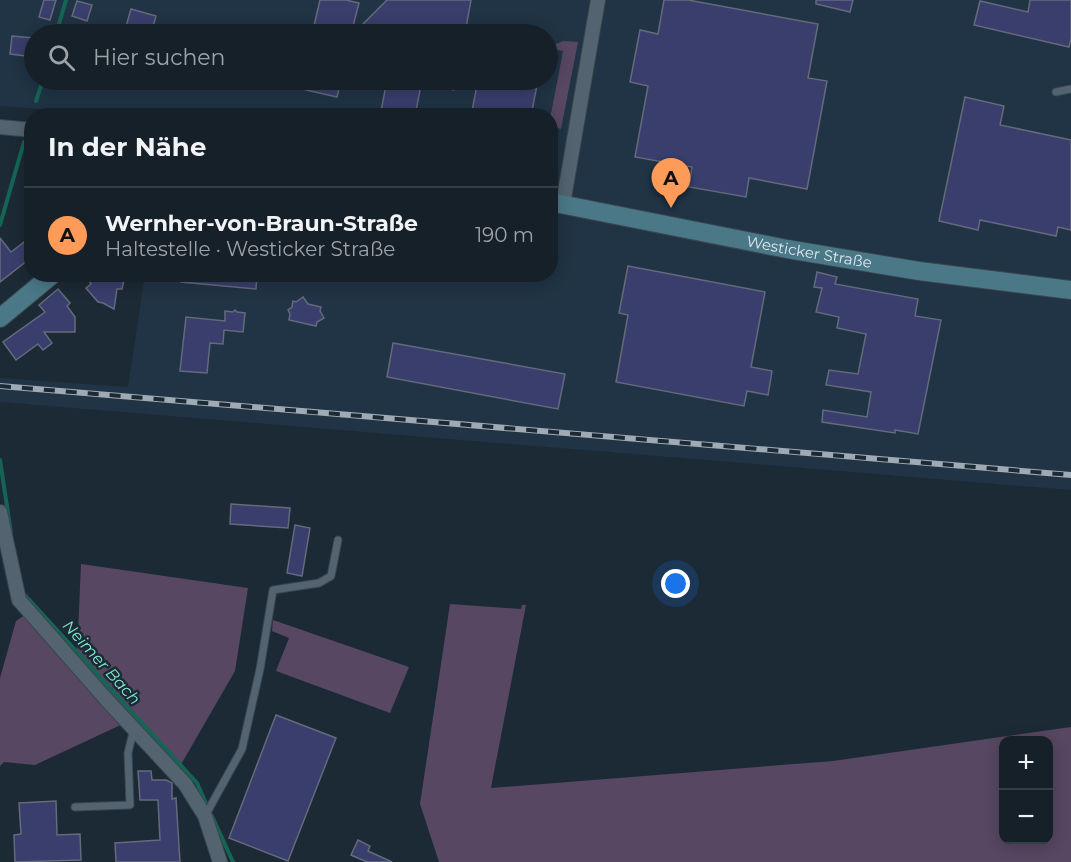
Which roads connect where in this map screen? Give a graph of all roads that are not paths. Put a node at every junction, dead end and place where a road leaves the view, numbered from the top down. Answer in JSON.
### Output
{"nodes":[{"id":1,"x":598,"y":0,"type":"edge"},
{"id":2,"x":1071,"y":89,"type":"edge"},
{"id":3,"x":1056,"y":92,"type":"dead end"},
{"id":4,"x":0,"y":127,"type":"edge"},
{"id":5,"x":24,"y":129,"type":"edge"},
{"id":6,"x":558,"y":198,"type":"edge"},
{"id":7,"x":558,"y":203,"type":"edge"},
{"id":8,"x":43,"y":282,"type":"edge"},
{"id":9,"x":1071,"y":290,"type":"edge"},
{"id":10,"x":0,"y":318,"type":"edge"},
{"id":11,"x":0,"y":512,"type":"edge"},
{"id":12,"x":338,"y":540,"type":"dead end"},
{"id":13,"x":134,"y":729,"type":"junction"},
{"id":14,"x":75,"y":807,"type":"dead end"},
{"id":15,"x":205,"y":816,"type":"junction"},
{"id":16,"x":220,"y":862,"type":"edge"}],
"edges":[{"from":1,"to":6,"type":"street"},
{"from":2,"to":3,"type":"lane"},
{"from":4,"to":5,"type":"street"},
{"from":7,"to":9,"type":"main road","name":"Westicker Straße"},
{"from":8,"to":10,"type":"main road"},
{"from":11,"to":13,"type":"street"},
{"from":12,"to":15,"type":"lane"},
{"from":13,"to":14,"type":"lane"},
{"from":13,"to":15,"type":"street"},
{"from":15,"to":16,"type":"street"}]}
